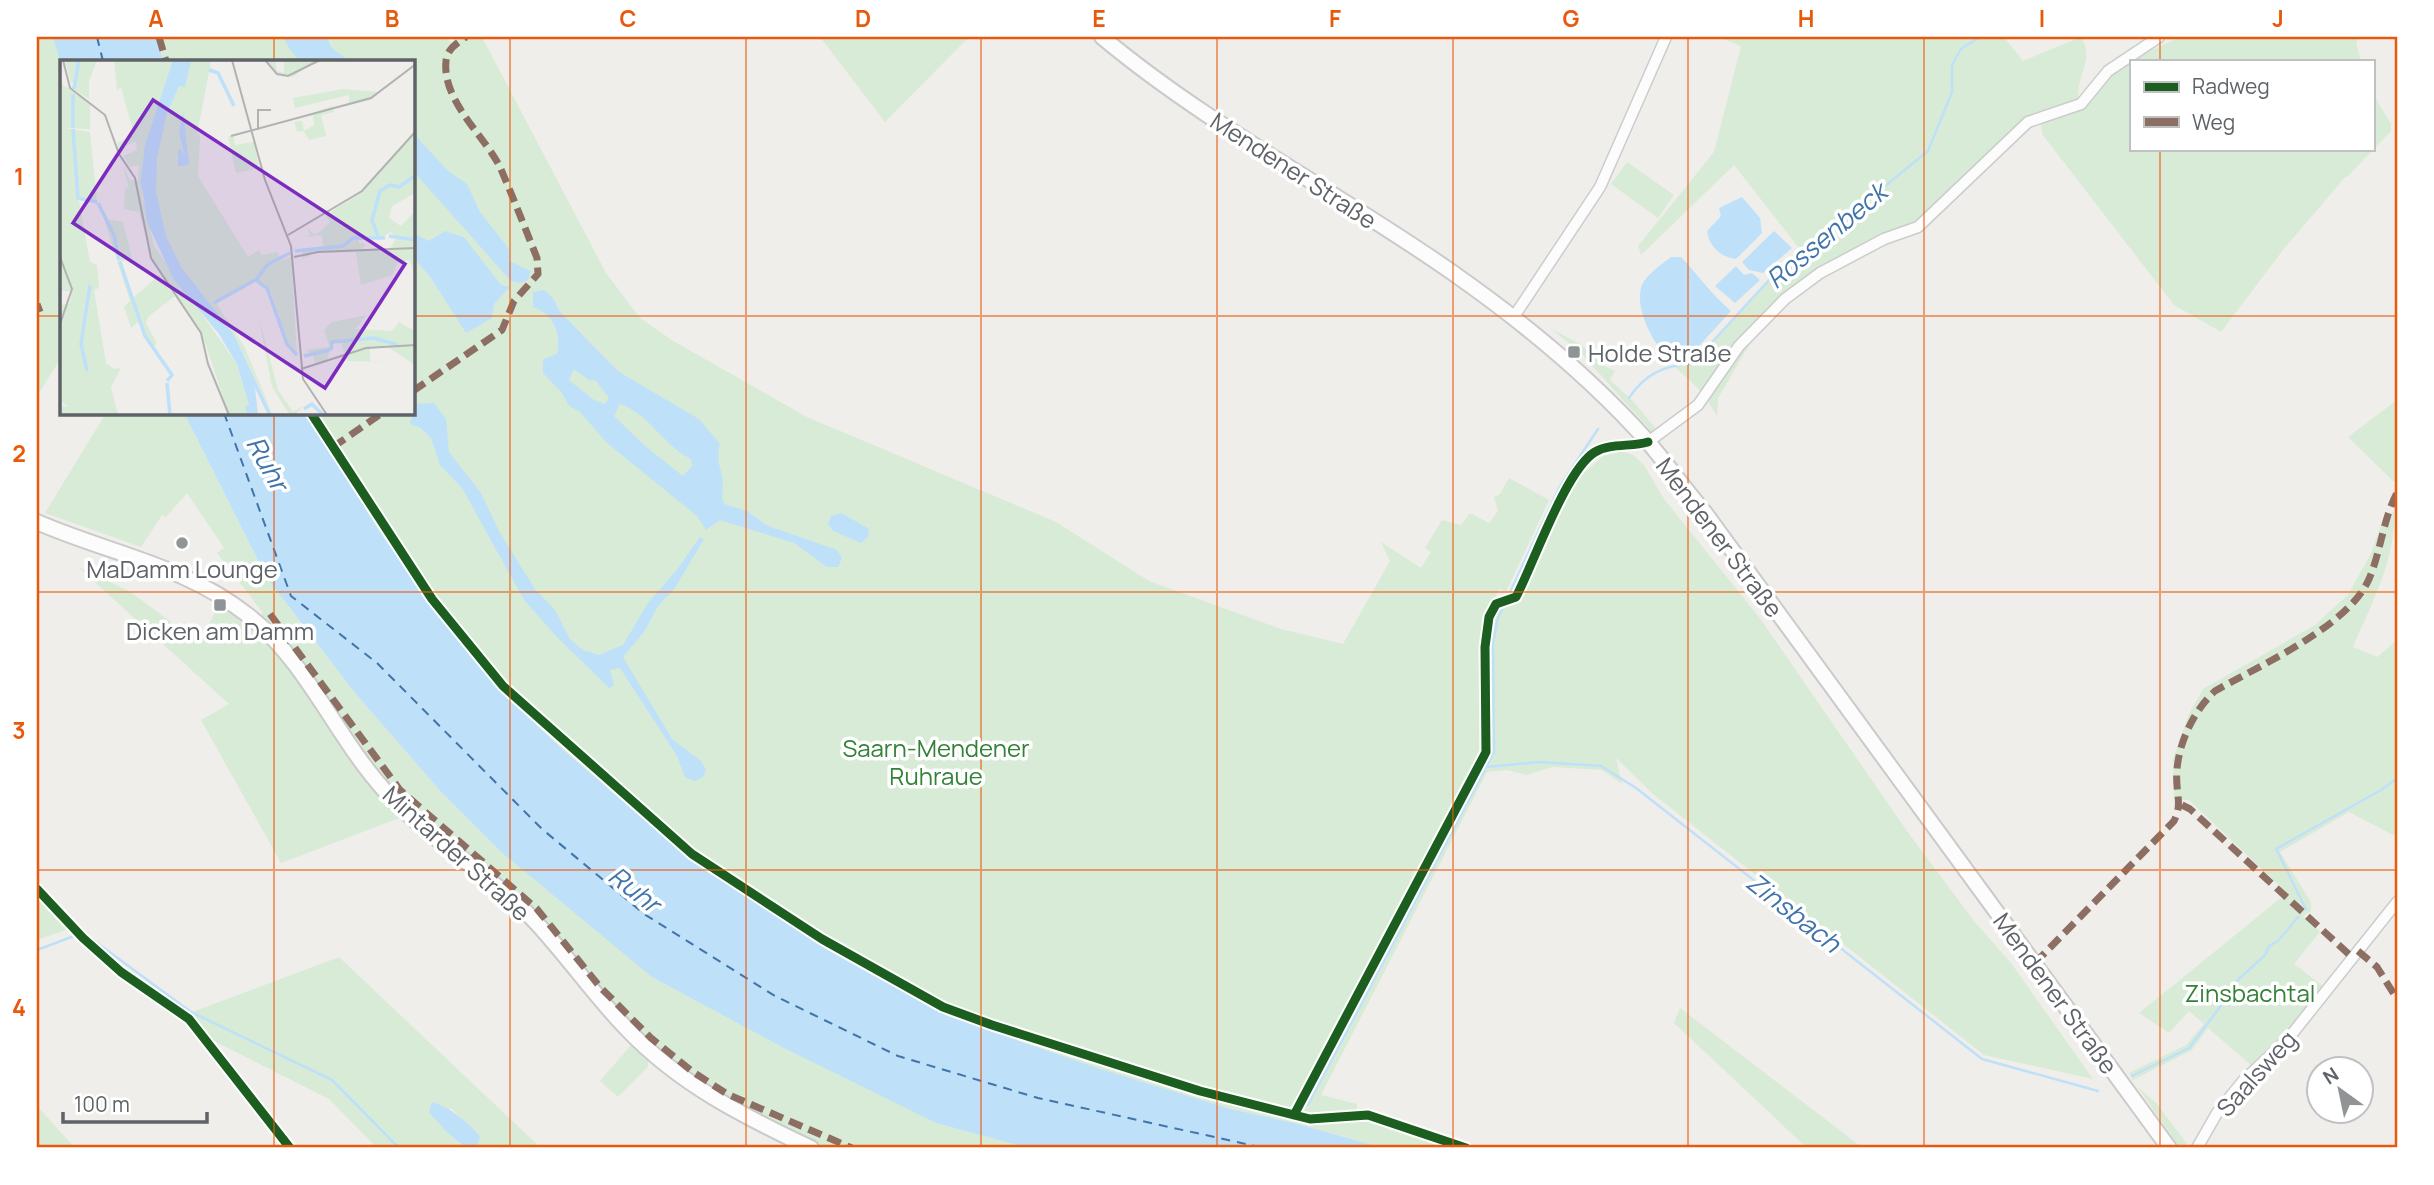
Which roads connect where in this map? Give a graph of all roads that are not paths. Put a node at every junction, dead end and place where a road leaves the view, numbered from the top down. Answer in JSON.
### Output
{"nodes":[{"id":1,"x":1102,"y":37,"type":"edge"},
{"id":2,"x":1666,"y":37,"type":"edge"},
{"id":3,"x":2159,"y":37,"type":"edge"},
{"id":4,"x":1513,"y":318,"type":"junction"},
{"id":5,"x":1648,"y":442,"type":"junction"},
{"id":6,"x":37,"y":522,"type":"edge"},
{"id":7,"x":2397,"y":902,"type":"edge"},
{"id":8,"x":811,"y":1148,"type":"edge"},
{"id":9,"x":2169,"y":1148,"type":"edge"},
{"id":10,"x":2197,"y":1148,"type":"edge"}],
"edges":[{"from":1,"to":4,"type":"main road","name":"Mendener Straße"},
{"from":2,"to":4,"type":"street"},
{"from":3,"to":5,"type":"street"},
{"from":4,"to":5,"type":"main road","name":"Mendener Straße"},
{"from":5,"to":9,"type":"main road","name":"Mendener Straße"},
{"from":6,"to":8,"type":"main road","name":"Mintarder Straße"},
{"from":7,"to":10,"type":"street","name":"Saalsweg"}]}
